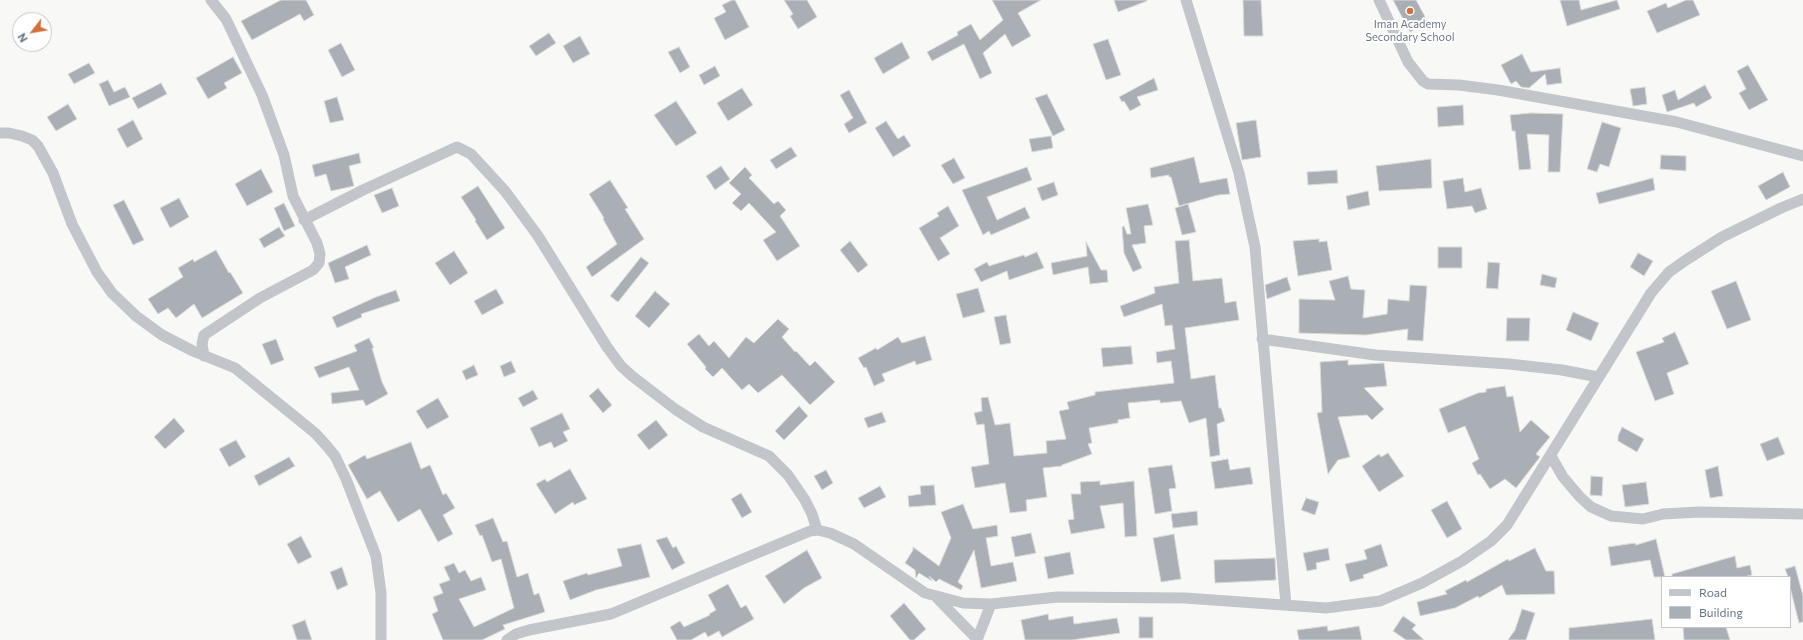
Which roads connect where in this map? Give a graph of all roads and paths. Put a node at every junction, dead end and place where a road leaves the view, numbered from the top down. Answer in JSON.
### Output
{"nodes":[{"id":1,"x":211,"y":0,"type":"edge"},
{"id":2,"x":1186,"y":0,"type":"edge"},
{"id":3,"x":1379,"y":0,"type":"edge"},
{"id":4,"x":0,"y":133,"type":"edge"},
{"id":5,"x":1803,"y":156,"type":"edge"},
{"id":6,"x":1803,"y":199,"type":"edge"},
{"id":7,"x":304,"y":220,"type":"junction"},
{"id":8,"x":1262,"y":339,"type":"junction"},
{"id":9,"x":204,"y":356,"type":"junction"},
{"id":10,"x":1598,"y":377,"type":"junction"},
{"id":11,"x":1551,"y":456,"type":"junction"},
{"id":12,"x":1803,"y":514,"type":"edge"},
{"id":13,"x":817,"y":530,"type":"junction"},
{"id":14,"x":936,"y":597,"type":"junction"},
{"id":15,"x":991,"y":604,"type":"junction"},
{"id":16,"x":1286,"y":605,"type":"junction"},
{"id":17,"x":977,"y":639,"type":"edge"},
{"id":18,"x":381,"y":640,"type":"edge"},
{"id":19,"x":507,"y":640,"type":"edge"}],
"edges":[{"from":1,"to":7,"type":"street"},
{"from":2,"to":8,"type":"street"},
{"from":3,"to":5,"type":"street"},
{"from":4,"to":9,"type":"street"},
{"from":6,"to":10,"type":"street"},
{"from":7,"to":9,"type":"street"},
{"from":7,"to":13,"type":"street"},
{"from":8,"to":10,"type":"street"},
{"from":8,"to":16,"type":"street"},
{"from":9,"to":18,"type":"street"},
{"from":10,"to":11,"type":"street"},
{"from":11,"to":12,"type":"street"},
{"from":11,"to":16,"type":"street"},
{"from":13,"to":14,"type":"street"},
{"from":13,"to":19,"type":"street"},
{"from":14,"to":15,"type":"street"},
{"from":14,"to":17,"type":"street"},
{"from":15,"to":16,"type":"street"},
{"from":15,"to":17,"type":"street"}]}
